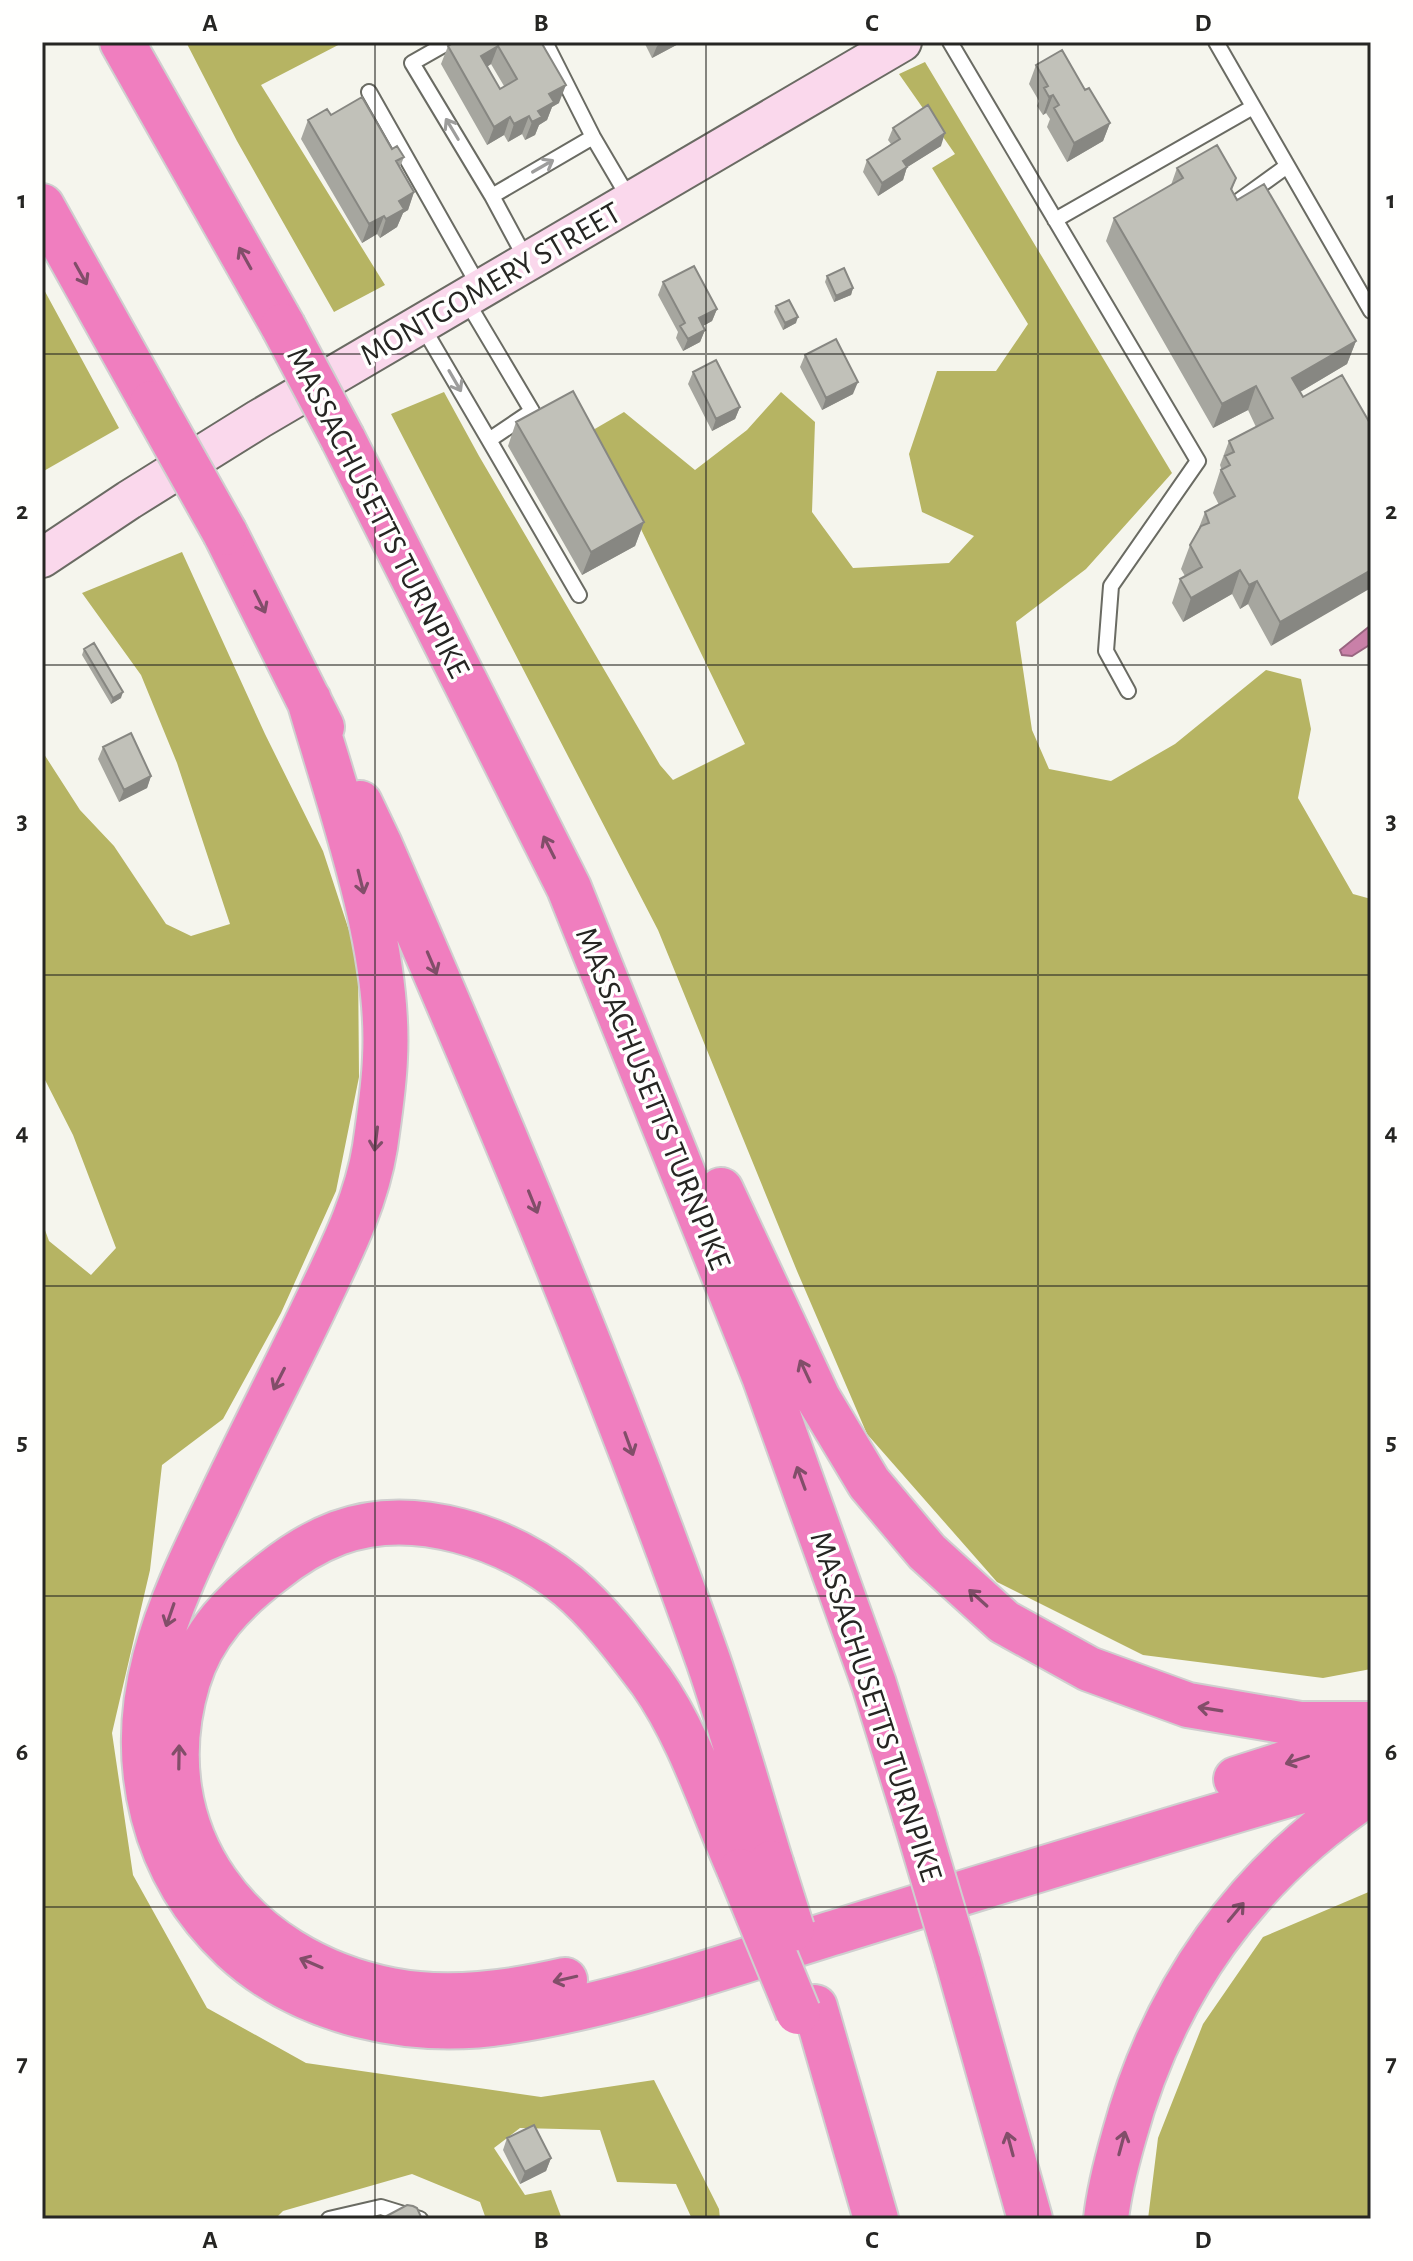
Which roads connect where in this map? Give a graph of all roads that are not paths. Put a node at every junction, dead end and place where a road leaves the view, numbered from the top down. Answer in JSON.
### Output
{"nodes":[{"id":1,"x":122,"y":42,"type":"edge"},
{"id":2,"x":449,"y":42,"type":"edge"},
{"id":3,"x":545,"y":42,"type":"edge"},
{"id":4,"x":902,"y":42,"type":"edge"},
{"id":5,"x":950,"y":42,"type":"edge"},
{"id":6,"x":1216,"y":42,"type":"edge"},
{"id":7,"x":369,"y":92,"type":"dead end"},
{"id":8,"x":1253,"y":107,"type":"junction"},
{"id":9,"x":593,"y":137,"type":"junction"},
{"id":10,"x":1287,"y":166,"type":"junction"},
{"id":11,"x":492,"y":196,"type":"junction"},
{"id":12,"x":631,"y":201,"type":"junction"},
{"id":13,"x":42,"y":206,"type":"edge"},
{"id":14,"x":1228,"y":208,"type":"edge"},
{"id":15,"x":1055,"y":220,"type":"junction"},
{"id":16,"x":527,"y":261,"type":"junction"},
{"id":17,"x":472,"y":293,"type":"junction"},
{"id":18,"x":1371,"y":311,"type":"edge"},
{"id":19,"x":421,"y":323,"type":"junction"},
{"id":20,"x":489,"y":440,"type":"junction"},
{"id":21,"x":42,"y":558,"type":"edge"},
{"id":22,"x":579,"y":595,"type":"dead end"},
{"id":23,"x":1128,"y":691,"type":"dead end"},
{"id":24,"x":309,"y":700,"type":"junction"},
{"id":25,"x":569,"y":888,"type":"junction"},
{"id":26,"x":1371,"y":1724,"type":"edge"},
{"id":27,"x":1371,"y":1736,"type":"edge"},
{"id":28,"x":1371,"y":1771,"type":"edge"},
{"id":29,"x":1371,"y":1792,"type":"edge"},
{"id":30,"x":756,"y":1867,"type":"junction"},
{"id":31,"x":329,"y":2219,"type":"edge"},
{"id":32,"x":420,"y":2219,"type":"edge"},
{"id":33,"x":876,"y":2219,"type":"edge"},
{"id":34,"x":1030,"y":2219,"type":"edge"},
{"id":35,"x":1106,"y":2219,"type":"edge"}],
"edges":[{"from":25,"to":1,"type":"highway","name":"MASSACHUSETTS TURNPIKE","one_way":true,"bridge":true},
{"from":11,"to":2,"type":"lane","one_way":true},
{"from":3,"to":9,"type":"lane"},
{"from":4,"to":12,"type":"main road","name":"MONTGOMERY STREET"},
{"from":5,"to":15,"type":"lane"},
{"from":6,"to":8,"type":"lane"},
{"from":7,"to":17,"type":"lane"},
{"from":8,"to":10,"type":"lane"},
{"from":8,"to":15,"type":"lane"},
{"from":11,"to":9,"type":"lane","one_way":true},
{"from":9,"to":12,"type":"lane"},
{"from":10,"to":14,"type":"lane"},
{"from":10,"to":18,"type":"lane"},
{"from":11,"to":16,"type":"lane"},
{"from":12,"to":16,"type":"main road","name":"MONTGOMERY STREET"},
{"from":13,"to":24,"type":"highway","one_way":true,"bridge":true},
{"from":15,"to":23,"type":"lane"},
{"from":16,"to":17,"type":"main road","name":"MONTGOMERY STREET"},
{"from":17,"to":19,"type":"main road","name":"MONTGOMERY STREET"},
{"from":17,"to":20,"type":"lane"},
{"from":19,"to":20,"type":"lane","one_way":true},
{"from":19,"to":21,"type":"main road","name":"MONTGOMERY STREET"},
{"from":20,"to":22,"type":"lane"},
{"from":24,"to":28,"type":"highway","one_way":true},
{"from":24,"to":30,"type":"highway","one_way":true},
{"from":26,"to":25,"type":"highway","one_way":true},
{"from":34,"to":25,"type":"highway","name":"MASSACHUSETTS TURNPIKE","one_way":true,"bridge":true},
{"from":27,"to":30,"type":"highway","one_way":true},
{"from":35,"to":29,"type":"highway","one_way":true},
{"from":30,"to":33,"type":"highway","bridge":true},
{"from":31,"to":32,"type":"lane"}]}
